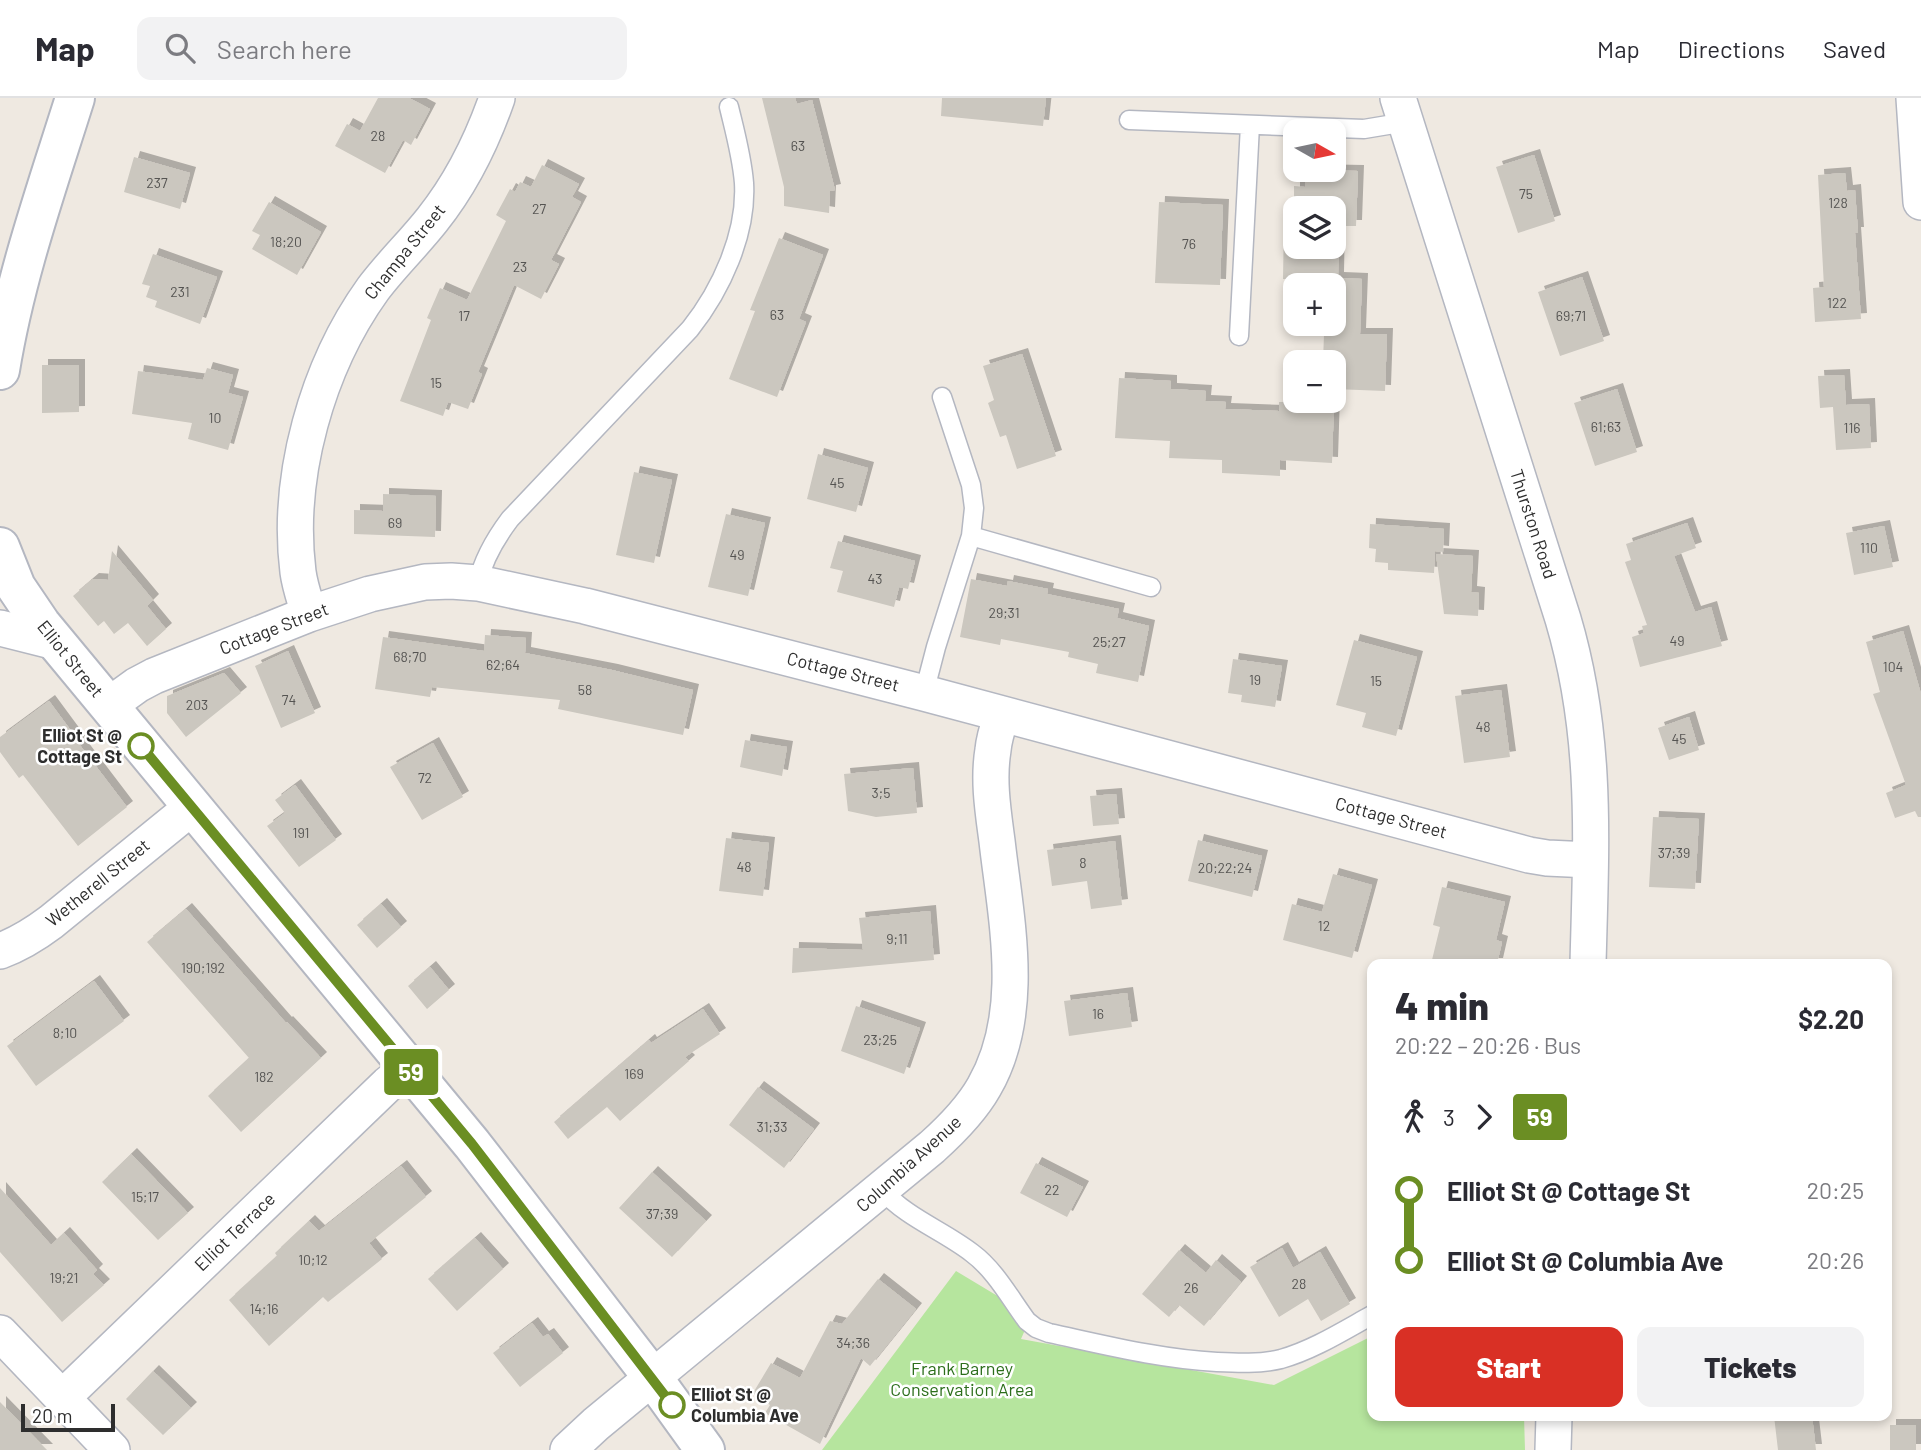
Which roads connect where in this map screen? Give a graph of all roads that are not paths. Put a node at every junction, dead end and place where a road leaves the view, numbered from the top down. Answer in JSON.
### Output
{"nodes":[{"id":1,"x":75,"y":98,"type":"edge"},
{"id":2,"x":497,"y":98,"type":"edge"},
{"id":3,"x":1915,"y":98,"type":"edge"},
{"id":4,"x":729,"y":107,"type":"dead end"},
{"id":5,"x":1402,"y":110,"type":"edge"},
{"id":6,"x":1129,"y":120,"type":"dead end"},
{"id":7,"x":1250,"y":125,"type":"junction"},
{"id":8,"x":1921,"y":202,"type":"edge"},
{"id":9,"x":1239,"y":335,"type":"dead end"},
{"id":10,"x":0,"y":370,"type":"edge"},
{"id":11,"x":942,"y":397,"type":"dead end"},
{"id":12,"x":971,"y":536,"type":"junction"},
{"id":13,"x":0,"y":547,"type":"edge"},
{"id":14,"x":478,"y":583,"type":"junction"},
{"id":15,"x":1150,"y":587,"type":"dead end"},
{"id":16,"x":309,"y":614,"type":"junction"},
{"id":17,"x":0,"y":628,"type":"edge"},
{"id":18,"x":56,"y":642,"type":"junction"},
{"id":19,"x":924,"y":693,"type":"junction"},
{"id":20,"x":108,"y":706,"type":"junction"},
{"id":21,"x":1002,"y":714,"type":"junction"},
{"id":22,"x":191,"y":808,"type":"junction"},
{"id":23,"x":1590,"y":860,"type":"junction"},
{"id":24,"x":0,"y":951,"type":"edge"},
{"id":25,"x":1588,"y":959,"type":"edge"},
{"id":26,"x":408,"y":1068,"type":"junction"},
{"id":27,"x":882,"y":1190,"type":"junction"},
{"id":28,"x":1367,"y":1318,"type":"edge"},
{"id":29,"x":0,"y":1333,"type":"edge"},
{"id":30,"x":653,"y":1378,"type":"junction"},
{"id":31,"x":62,"y":1398,"type":"junction"},
{"id":32,"x":1554,"y":1421,"type":"edge"},
{"id":33,"x":111,"y":1450,"type":"edge"},
{"id":34,"x":568,"y":1450,"type":"edge"},
{"id":35,"x":705,"y":1450,"type":"edge"},
{"id":36,"x":1553,"y":1450,"type":"edge"}],
"edges":[{"from":1,"to":10,"type":"street"},
{"from":2,"to":16,"type":"street","name":"Champa Street"},
{"from":3,"to":8,"type":"street"},
{"from":4,"to":14,"type":"lane"},
{"from":5,"to":7,"type":"lane"},
{"from":5,"to":23,"type":"street","name":"Thurston Road"},
{"from":6,"to":7,"type":"lane"},
{"from":7,"to":9,"type":"lane"},
{"from":11,"to":12,"type":"lane"},
{"from":12,"to":15,"type":"lane"},
{"from":12,"to":19,"type":"lane"},
{"from":13,"to":18,"type":"street","name":"Elliot Street"},
{"from":14,"to":16,"type":"street","name":"Cottage Street"},
{"from":14,"to":19,"type":"street","name":"Cottage Street"},
{"from":16,"to":20,"type":"street","name":"Cottage Street"},
{"from":17,"to":18,"type":"street"},
{"from":18,"to":20,"type":"street","name":"Elliot Street"},
{"from":19,"to":21,"type":"street","name":"Cottage Street"},
{"from":20,"to":22,"type":"street","name":"Elliot Street"},
{"from":21,"to":23,"type":"street","name":"Cottage Street"},
{"from":21,"to":27,"type":"street","name":"Columbia Avenue"},
{"from":22,"to":24,"type":"street","name":"Wetherell Street"},
{"from":22,"to":26,"type":"street","name":"Elliot Street"},
{"from":23,"to":25,"type":"street","name":"Thurston Road"},
{"from":26,"to":30,"type":"street","name":"Elliot Street"},
{"from":26,"to":31,"type":"street","name":"Elliot Terrace"},
{"from":27,"to":28,"type":"lane"},
{"from":27,"to":30,"type":"street","name":"Columbia Avenue"},
{"from":29,"to":31,"type":"street"},
{"from":30,"to":34,"type":"street","name":"Columbia Avenue"},
{"from":30,"to":35,"type":"street","name":"Elliot Street"},
{"from":31,"to":33,"type":"street"},
{"from":32,"to":36,"type":"street"}]}
